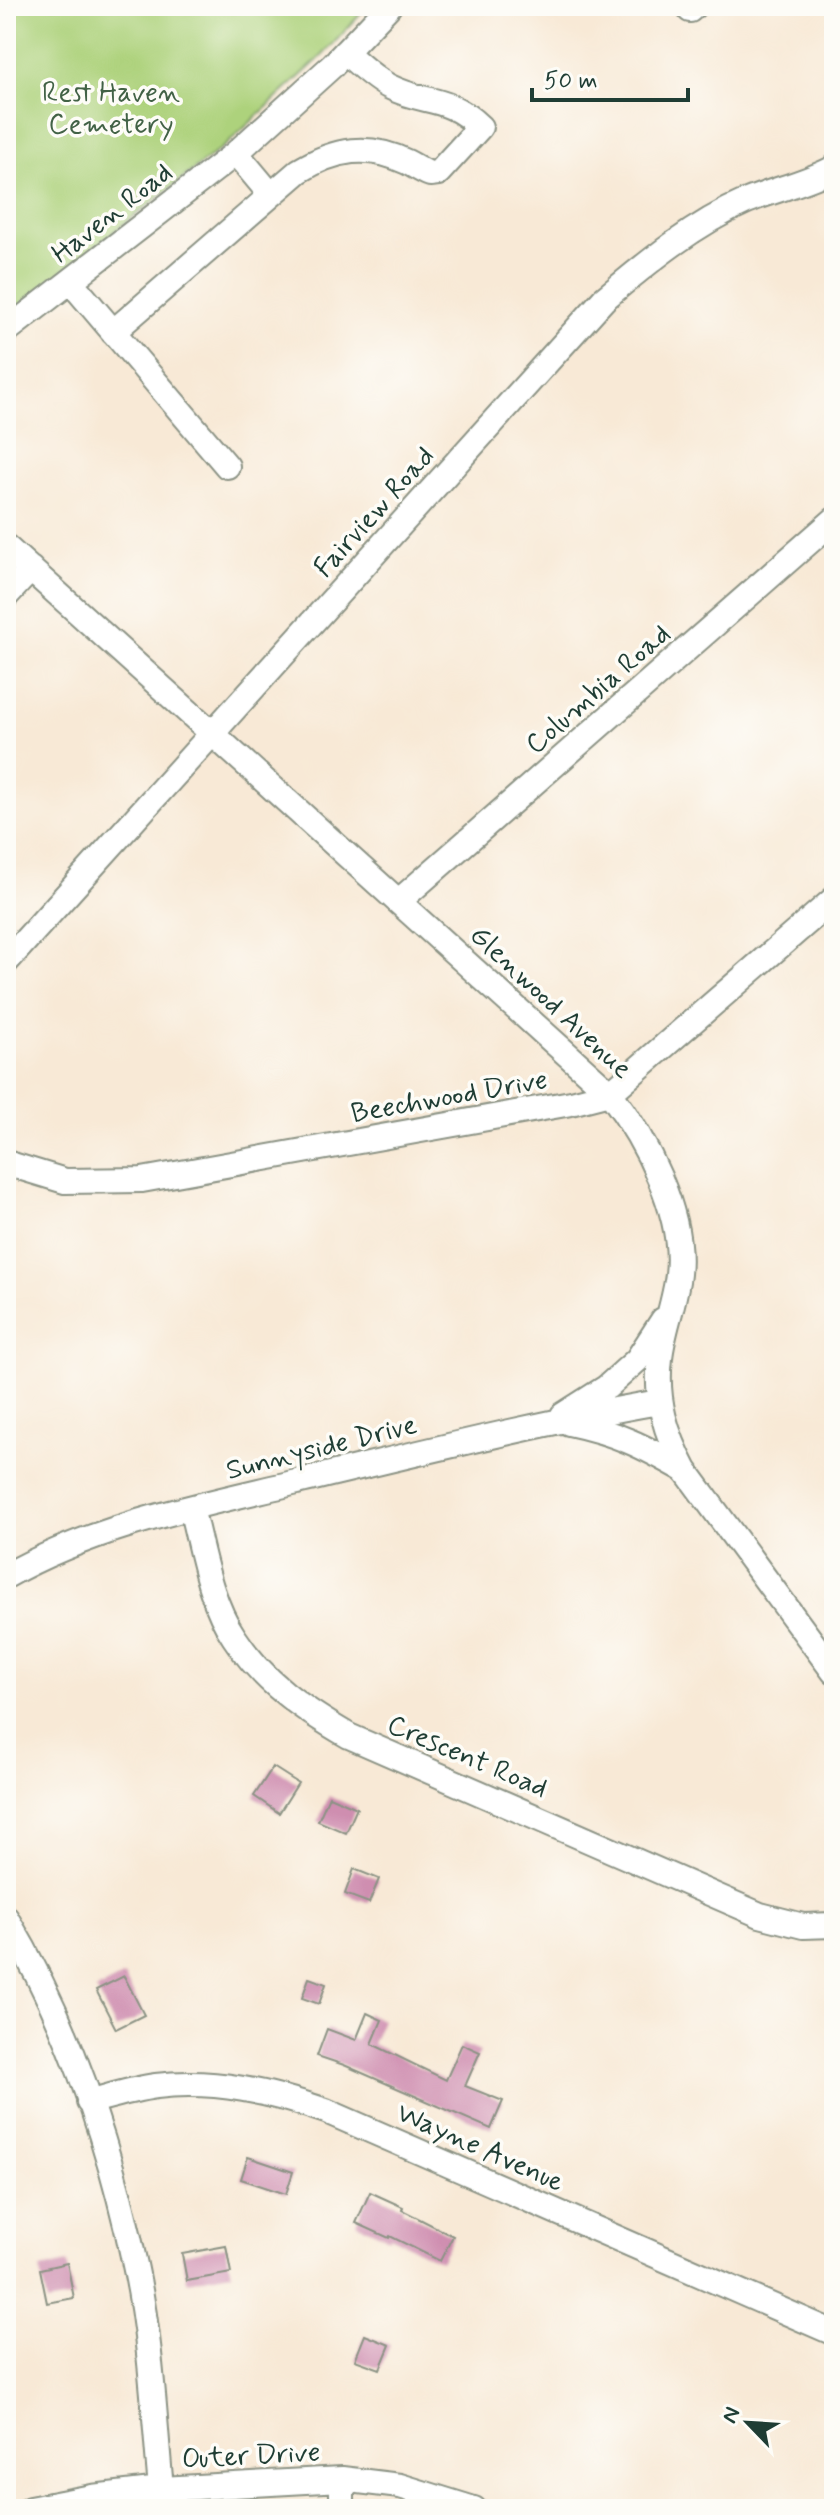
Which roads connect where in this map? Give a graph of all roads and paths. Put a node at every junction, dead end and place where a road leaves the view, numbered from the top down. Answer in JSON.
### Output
{"nodes":[{"id":1,"x":389,"y":6,"type":"edge"},
{"id":2,"x":345,"y":52,"type":"junction"},
{"id":3,"x":236,"y":153,"type":"junction"},
{"id":4,"x":834,"y":168,"type":"edge"},
{"id":5,"x":271,"y":195,"type":"junction"},
{"id":6,"x":71,"y":282,"type":"junction"},
{"id":7,"x":6,"y":331,"type":"edge"},
{"id":8,"x":113,"y":332,"type":"junction"},
{"id":9,"x":227,"y":466,"type":"dead end"},
{"id":10,"x":834,"y":520,"type":"edge"},
{"id":11,"x":6,"y":547,"type":"edge"},
{"id":12,"x":31,"y":569,"type":"junction"},
{"id":13,"x":6,"y":596,"type":"edge"},
{"id":14,"x":214,"y":733,"type":"junction"},
{"id":15,"x":834,"y":899,"type":"edge"},
{"id":16,"x":399,"y":901,"type":"junction"},
{"id":17,"x":6,"y":962,"type":"edge"},
{"id":18,"x":610,"y":1093,"type":"junction"},
{"id":19,"x":6,"y":1163,"type":"edge"},
{"id":20,"x":671,"y":1309,"type":"junction"},
{"id":21,"x":659,"y":1402,"type":"junction"},
{"id":22,"x":555,"y":1420,"type":"junction"},
{"id":23,"x":685,"y":1470,"type":"junction"},
{"id":24,"x":191,"y":1508,"type":"junction"},
{"id":25,"x":6,"y":1576,"type":"edge"},
{"id":26,"x":834,"y":1672,"type":"edge"},
{"id":27,"x":6,"y":1918,"type":"edge"},
{"id":28,"x":834,"y":1925,"type":"edge"},
{"id":29,"x":89,"y":2102,"type":"junction"},
{"id":30,"x":834,"y":2333,"type":"edge"},
{"id":31,"x":342,"y":2479,"type":"junction"},
{"id":32,"x":161,"y":2489,"type":"junction"},
{"id":33,"x":30,"y":2509,"type":"edge"},
{"id":34,"x":342,"y":2509,"type":"edge"},
{"id":35,"x":474,"y":2509,"type":"edge"}],
"edges":[{"from":1,"to":2,"type":"street","name":"Haven Road"},
{"from":2,"to":3,"type":"street","name":"Haven Road"},
{"from":2,"to":5,"type":"street"},
{"from":3,"to":5,"type":"street"},
{"from":3,"to":6,"type":"street","name":"Haven Road"},
{"from":4,"to":14,"type":"street","name":"Fairview Road"},
{"from":5,"to":8,"type":"street"},
{"from":6,"to":7,"type":"street","name":"Haven Road"},
{"from":6,"to":8,"type":"street"},
{"from":8,"to":9,"type":"street"},
{"from":10,"to":16,"type":"street","name":"Columbia Road"},
{"from":11,"to":12,"type":"street","name":"Glenwood Avenue"},
{"from":12,"to":13,"type":"street"},
{"from":12,"to":14,"type":"street","name":"Glenwood Avenue"},
{"from":14,"to":16,"type":"street","name":"Glenwood Avenue"},
{"from":14,"to":17,"type":"street","name":"Fairview Road"},
{"from":15,"to":18,"type":"street","name":"Beechwood Drive"},
{"from":16,"to":18,"type":"street","name":"Glenwood Avenue"},
{"from":18,"to":19,"type":"street","name":"Beechwood Drive"},
{"from":18,"to":20,"type":"street","name":"Glenwood Avenue"},
{"from":20,"to":21,"type":"street","name":"Glenwood Avenue"},
{"from":20,"to":22,"type":"street"},
{"from":21,"to":22,"type":"street","name":"Sunnyside Drive"},
{"from":21,"to":23,"type":"street","name":"Glenwood Avenue"},
{"from":22,"to":23,"type":"street"},
{"from":22,"to":24,"type":"street","name":"Sunnyside Drive"},
{"from":23,"to":26,"type":"street","name":"Glenwood Avenue"},
{"from":24,"to":25,"type":"street","name":"Sunnyside Drive"},
{"from":24,"to":28,"type":"street","name":"Crescent Road"},
{"from":27,"to":29,"type":"street"},
{"from":29,"to":30,"type":"street","name":"Wayne Avenue"},
{"from":29,"to":32,"type":"street"},
{"from":31,"to":32,"type":"street","name":"Outer Drive"},
{"from":31,"to":34,"type":"street"},
{"from":31,"to":35,"type":"street","name":"Outer Drive"},
{"from":32,"to":33,"type":"street","name":"Outer Drive"}]}
